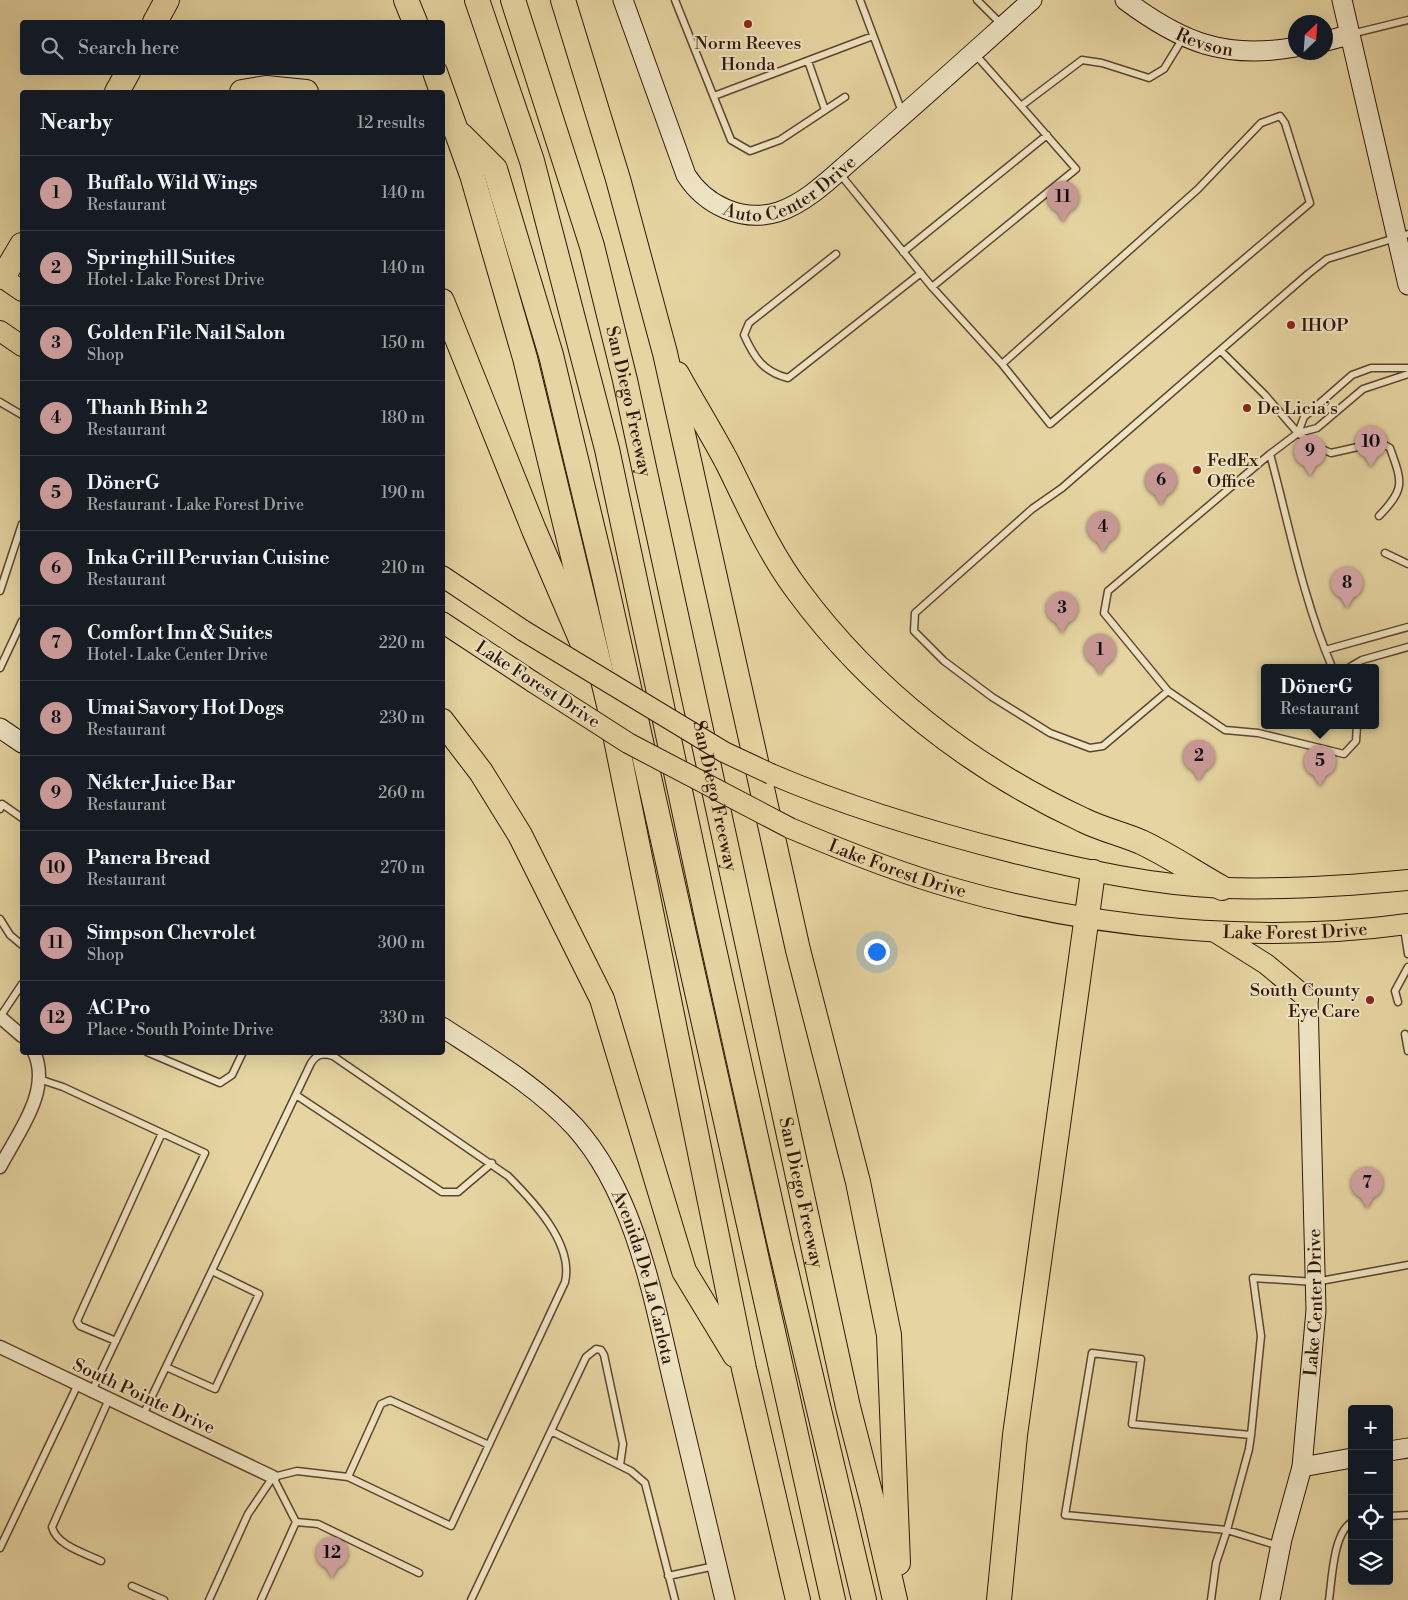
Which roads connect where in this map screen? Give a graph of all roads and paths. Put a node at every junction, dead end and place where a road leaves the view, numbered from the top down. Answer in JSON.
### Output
{"nodes":[{"id":1,"x":167,"y":0,"type":"edge"},
{"id":2,"x":406,"y":0,"type":"edge"},
{"id":3,"x":477,"y":0,"type":"edge"},
{"id":4,"x":513,"y":0,"type":"edge"},
{"id":5,"x":564,"y":0,"type":"edge"},
{"id":6,"x":623,"y":0,"type":"edge"},
{"id":7,"x":675,"y":0,"type":"edge"},
{"id":8,"x":860,"y":0,"type":"edge"},
{"id":9,"x":977,"y":0,"type":"edge"},
{"id":10,"x":1032,"y":0,"type":"edge"},
{"id":11,"x":1125,"y":0,"type":"edge"},
{"id":12,"x":1342,"y":0,"type":"edge"},
{"id":13,"x":156,"y":20,"type":"edge"},
{"id":14,"x":414,"y":20,"type":"edge"},
{"id":15,"x":1408,"y":20,"type":"edge"},
{"id":16,"x":1003,"y":26,"type":"junction"},
{"id":17,"x":1349,"y":35,"type":"junction"},
{"id":18,"x":873,"y":36,"type":"junction"},
{"id":19,"x":1184,"y":37,"type":"junction"},
{"id":20,"x":1333,"y":39,"type":"edge"},
{"id":21,"x":1288,"y":47,"type":"edge"},
{"id":22,"x":973,"y":53,"type":"junction"},
{"id":23,"x":808,"y":61,"type":"junction"},
{"id":24,"x":126,"y":75,"type":"edge"},
{"id":25,"x":436,"y":75,"type":"edge"},
{"id":26,"x":119,"y":90,"type":"edge"},
{"id":27,"x":254,"y":90,"type":"edge"},
{"id":28,"x":286,"y":90,"type":"edge"},
{"id":29,"x":441,"y":90,"type":"edge"},
{"id":30,"x":714,"y":96,"type":"junction"},
{"id":31,"x":845,"y":97,"type":"dead end"},
{"id":32,"x":445,"y":100,"type":"edge"},
{"id":33,"x":1020,"y":106,"type":"junction"},
{"id":34,"x":825,"y":110,"type":"junction"},
{"id":35,"x":904,"y":115,"type":"junction"},
{"id":36,"x":456,"y":131,"type":"junction"},
{"id":37,"x":1047,"y":135,"type":"junction"},
{"id":38,"x":837,"y":172,"type":"junction"},
{"id":39,"x":1402,"y":235,"type":"edge"},
{"id":40,"x":20,"y":248,"type":"edge"},
{"id":41,"x":904,"y":252,"type":"junction"},
{"id":42,"x":836,"y":254,"type":"dead end"},
{"id":43,"x":922,"y":273,"type":"junction"},
{"id":44,"x":1,"y":278,"type":"edge"},
{"id":45,"x":1408,"y":285,"type":"edge"},
{"id":46,"x":932,"y":287,"type":"junction"},
{"id":47,"x":20,"y":290,"type":"edge"},
{"id":48,"x":445,"y":308,"type":"edge"},
{"id":49,"x":0,"y":331,"type":"edge"},
{"id":50,"x":20,"y":345,"type":"edge"},
{"id":51,"x":1221,"y":351,"type":"junction"},
{"id":52,"x":665,"y":353,"type":"junction"},
{"id":53,"x":1002,"y":364,"type":"junction"},
{"id":54,"x":1408,"y":368,"type":"edge"},
{"id":55,"x":1408,"y":374,"type":"edge"},
{"id":56,"x":0,"y":402,"type":"edge"},
{"id":57,"x":20,"y":414,"type":"edge"},
{"id":58,"x":1298,"y":434,"type":"junction"},
{"id":59,"x":1270,"y":454,"type":"junction"},
{"id":60,"x":1379,"y":516,"type":"dead end"},
{"id":61,"x":20,"y":530,"type":"edge"},
{"id":62,"x":1385,"y":553,"type":"dead end"},
{"id":63,"x":1408,"y":564,"type":"edge"},
{"id":64,"x":445,"y":578,"type":"edge"},
{"id":65,"x":0,"y":590,"type":"edge"},
{"id":66,"x":445,"y":624,"type":"edge"},
{"id":67,"x":20,"y":625,"type":"edge"},
{"id":68,"x":1408,"y":627,"type":"edge"},
{"id":69,"x":1408,"y":647,"type":"edge"},
{"id":70,"x":1325,"y":650,"type":"junction"},
{"id":71,"x":1331,"y":664,"type":"edge"},
{"id":72,"x":1355,"y":664,"type":"edge"},
{"id":73,"x":0,"y":668,"type":"edge"},
{"id":74,"x":1168,"y":691,"type":"junction"},
{"id":75,"x":609,"y":705,"type":"junction"},
{"id":76,"x":445,"y":725,"type":"edge"},
{"id":77,"x":0,"y":728,"type":"edge"},
{"id":78,"x":1357,"y":729,"type":"edge"},
{"id":79,"x":20,"y":742,"type":"edge"},
{"id":80,"x":0,"y":809,"type":"edge"},
{"id":81,"x":20,"y":817,"type":"edge"},
{"id":82,"x":1093,"y":872,"type":"junction"},
{"id":83,"x":1408,"y":880,"type":"edge"},
{"id":84,"x":1222,"y":888,"type":"junction"},
{"id":85,"x":1088,"y":917,"type":"junction"},
{"id":86,"x":0,"y":919,"type":"edge"},
{"id":87,"x":1406,"y":924,"type":"edge"},
{"id":88,"x":1214,"y":930,"type":"junction"},
{"id":89,"x":20,"y":943,"type":"edge"},
{"id":90,"x":1408,"y":954,"type":"edge"},
{"id":91,"x":1408,"y":967,"type":"edge"},
{"id":92,"x":20,"y":987,"type":"edge"},
{"id":93,"x":1308,"y":999,"type":"joint"},
{"id":94,"x":1398,"y":1002,"type":"dead end"},
{"id":95,"x":0,"y":1017,"type":"edge"},
{"id":96,"x":445,"y":1029,"type":"edge"},
{"id":97,"x":20,"y":1034,"type":"edge"},
{"id":98,"x":1404,"y":1034,"type":"dead end"},
{"id":99,"x":1408,"y":1051,"type":"edge"},
{"id":100,"x":35,"y":1055,"type":"edge"},
{"id":101,"x":154,"y":1055,"type":"edge"},
{"id":102,"x":242,"y":1055,"type":"edge"},
{"id":103,"x":318,"y":1055,"type":"edge"},
{"id":104,"x":330,"y":1055,"type":"edge"},
{"id":105,"x":39,"y":1079,"type":"junction"},
{"id":106,"x":296,"y":1095,"type":"junction"},
{"id":107,"x":162,"y":1134,"type":"junction"},
{"id":108,"x":492,"y":1163,"type":"junction"},
{"id":109,"x":0,"y":1167,"type":"edge"},
{"id":110,"x":1408,"y":1264,"type":"edge"},
{"id":111,"x":212,"y":1271,"type":"junction"},
{"id":112,"x":1315,"y":1282,"type":"junction"},
{"id":113,"x":116,"y":1341,"type":"junction"},
{"id":114,"x":0,"y":1347,"type":"edge"},
{"id":115,"x":166,"y":1367,"type":"junction"},
{"id":116,"x":744,"y":1369,"type":"junction"},
{"id":117,"x":78,"y":1384,"type":"junction"},
{"id":118,"x":92,"y":1391,"type":"junction"},
{"id":119,"x":109,"y":1399,"type":"junction"},
{"id":120,"x":143,"y":1415,"type":"junction"},
{"id":121,"x":551,"y":1431,"type":"junction"},
{"id":122,"x":1251,"y":1436,"type":"junction"},
{"id":123,"x":489,"y":1445,"type":"junction"},
{"id":124,"x":1408,"y":1448,"type":"edge"},
{"id":125,"x":1393,"y":1450,"type":"edge"},
{"id":126,"x":1348,"y":1459,"type":"edge"},
{"id":127,"x":620,"y":1465,"type":"junction"},
{"id":128,"x":1302,"y":1467,"type":"junction"},
{"id":129,"x":273,"y":1477,"type":"junction"},
{"id":130,"x":348,"y":1477,"type":"junction"},
{"id":131,"x":1408,"y":1515,"type":"edge"},
{"id":132,"x":1393,"y":1516,"type":"edge"},
{"id":133,"x":296,"y":1522,"type":"junction"},
{"id":134,"x":1348,"y":1527,"type":"edge"},
{"id":135,"x":1227,"y":1530,"type":"junction"},
{"id":136,"x":1280,"y":1546,"type":"junction"},
{"id":137,"x":0,"y":1548,"type":"edge"},
{"id":138,"x":102,"y":1561,"type":"dead end"},
{"id":139,"x":717,"y":1565,"type":"junction"},
{"id":140,"x":420,"y":1573,"type":"dead end"},
{"id":141,"x":668,"y":1576,"type":"junction"},
{"id":142,"x":132,"y":1586,"type":"dead end"},
{"id":143,"x":164,"y":1600,"type":"edge"},
{"id":144,"x":209,"y":1600,"type":"edge"},
{"id":145,"x":261,"y":1600,"type":"edge"},
{"id":146,"x":471,"y":1600,"type":"edge"},
{"id":147,"x":675,"y":1600,"type":"edge"},
{"id":148,"x":725,"y":1600,"type":"edge"},
{"id":149,"x":798,"y":1600,"type":"edge"},
{"id":150,"x":833,"y":1600,"type":"edge"},
{"id":151,"x":864,"y":1600,"type":"edge"},
{"id":152,"x":895,"y":1600,"type":"edge"},
{"id":153,"x":900,"y":1600,"type":"edge"},
{"id":154,"x":999,"y":1600,"type":"edge"},
{"id":155,"x":1211,"y":1600,"type":"edge"},
{"id":156,"x":1270,"y":1600,"type":"edge"},
{"id":157,"x":1329,"y":1600,"type":"edge"}],
"edges":[{"from":1,"to":13,"type":"highway"},
{"from":2,"to":14,"type":"highway"},
{"from":3,"to":151,"type":"highway"},
{"from":4,"to":152,"type":"highway","name":"San Diego Freeway"},
{"from":5,"to":52,"type":"highway"},
{"from":6,"to":38,"type":"street","name":"Auto Center Drive"},
{"from":7,"to":30,"type":"lane"},
{"from":8,"to":18,"type":"lane"},
{"from":9,"to":16,"type":"lane"},
{"from":10,"to":16,"type":"street","name":"Auto Center Drive"},
{"from":11,"to":19,"type":"street","name":"Revson"},
{"from":12,"to":17,"type":"street"},
{"from":15,"to":17,"type":"lane"},
{"from":16,"to":22,"type":"street","name":"Auto Center Drive"},
{"from":17,"to":20,"type":"street"},
{"from":17,"to":39,"type":"street"},
{"from":18,"to":23,"type":"lane"},
{"from":18,"to":35,"type":"lane"},
{"from":19,"to":21,"type":"street","name":"Revson"},
{"from":19,"to":33,"type":"lane"},
{"from":22,"to":33,"type":"lane"},
{"from":22,"to":35,"type":"street","name":"Auto Center Drive"},
{"from":23,"to":30,"type":"lane"},
{"from":23,"to":34,"type":"lane"},
{"from":24,"to":26,"type":"highway"},
{"from":25,"to":29,"type":"highway"},
{"from":27,"to":28,"type":"highway"},
{"from":30,"to":34,"type":"lane"},
{"from":31,"to":34,"type":"lane"},
{"from":32,"to":36,"type":"highway"},
{"from":33,"to":37,"type":"lane"},
{"from":35,"to":38,"type":"street","name":"Auto Center Drive"},
{"from":36,"to":75,"type":"highway"},
{"from":36,"to":150,"type":"highway"},
{"from":37,"to":41,"type":"lane"},
{"from":37,"to":46,"type":"lane"},
{"from":38,"to":41,"type":"lane"},
{"from":39,"to":45,"type":"street"},
{"from":39,"to":51,"type":"lane"},
{"from":40,"to":44,"type":"highway"},
{"from":41,"to":43,"type":"lane"},
{"from":42,"to":43,"type":"lane"},
{"from":43,"to":46,"type":"lane"},
{"from":44,"to":47,"type":"main road"},
{"from":46,"to":53,"type":"lane"},
{"from":48,"to":75,"type":"highway"},
{"from":49,"to":50,"type":"main road"},
{"from":51,"to":58,"type":"lane"},
{"from":51,"to":74,"type":"lane"},
{"from":52,"to":84,"type":"highway"},
{"from":52,"to":153,"type":"highway"},
{"from":53,"to":53,"type":"lane"},
{"from":54,"to":58,"type":"lane"},
{"from":55,"to":58,"type":"lane"},
{"from":56,"to":57,"type":"lane"},
{"from":58,"to":59,"type":"lane"},
{"from":58,"to":60,"type":"lane"},
{"from":59,"to":70,"type":"lane"},
{"from":59,"to":74,"type":"lane"},
{"from":61,"to":65,"type":"lane"},
{"from":62,"to":63,"type":"lane"},
{"from":64,"to":82,"type":"main road","name":"Lake Forest Drive","bridge":true},
{"from":66,"to":85,"type":"main road","name":"Lake Forest Drive","bridge":true},
{"from":67,"to":73,"type":"lane"},
{"from":68,"to":70,"type":"lane"},
{"from":69,"to":72,"type":"lane"},
{"from":70,"to":71,"type":"lane"},
{"from":74,"to":78,"type":"lane"},
{"from":75,"to":116,"type":"highway"},
{"from":76,"to":116,"type":"highway"},
{"from":77,"to":79,"type":"street"},
{"from":80,"to":81,"type":"lane"},
{"from":82,"to":84,"type":"main road","name":"Lake Forest Drive"},
{"from":82,"to":85,"type":"highway"},
{"from":83,"to":84,"type":"main road","name":"Lake Forest Drive"},
{"from":85,"to":88,"type":"main road","name":"Lake Forest Drive"},
{"from":85,"to":154,"type":"highway"},
{"from":86,"to":89,"type":"lane"},
{"from":87,"to":88,"type":"main road","name":"Lake Forest Drive"},
{"from":87,"to":90,"type":"lane"},
{"from":88,"to":93,"type":"main road"},
{"from":91,"to":94,"type":"lane"},
{"from":92,"to":95,"type":"lane"},
{"from":93,"to":112,"type":"street","name":"Lake Center Drive"},
{"from":95,"to":97,"type":"street"},
{"from":96,"to":139,"type":"street","name":"Avenida De La Carlota"},
{"from":98,"to":99,"type":"lane"},
{"from":100,"to":105,"type":"street"},
{"from":101,"to":102,"type":"lane"},
{"from":103,"to":106,"type":"lane"},
{"from":104,"to":108,"type":"lane"},
{"from":105,"to":107,"type":"lane"},
{"from":105,"to":109,"type":"street"},
{"from":106,"to":108,"type":"lane"},
{"from":106,"to":111,"type":"lane"},
{"from":107,"to":113,"type":"lane"},
{"from":107,"to":113,"type":"lane"},
{"from":108,"to":123,"type":"lane"},
{"from":110,"to":112,"type":"lane"},
{"from":111,"to":115,"type":"lane"},
{"from":111,"to":115,"type":"lane"},
{"from":112,"to":122,"type":"lane"},
{"from":112,"to":128,"type":"street","name":"Lake Center Drive"},
{"from":113,"to":118,"type":"lane"},
{"from":114,"to":117,"type":"street","name":"South Pointe Drive"},
{"from":115,"to":120,"type":"lane"},
{"from":116,"to":149,"type":"highway"},
{"from":117,"to":118,"type":"street","name":"South Pointe Drive"},
{"from":117,"to":137,"type":"lane"},
{"from":118,"to":119,"type":"street","name":"South Pointe Drive"},
{"from":119,"to":120,"type":"street","name":"South Pointe Drive"},
{"from":119,"to":138,"type":"lane"},
{"from":120,"to":129,"type":"street","name":"South Pointe Drive"},
{"from":121,"to":127,"type":"lane"},
{"from":121,"to":127,"type":"lane"},
{"from":121,"to":146,"type":"lane"},
{"from":122,"to":135,"type":"lane"},
{"from":122,"to":135,"type":"lane"},
{"from":123,"to":130,"type":"lane"},
{"from":123,"to":130,"type":"lane"},
{"from":124,"to":125,"type":"street"},
{"from":126,"to":128,"type":"street"},
{"from":127,"to":141,"type":"lane"},
{"from":128,"to":136,"type":"street","name":"Lake Center Drive"},
{"from":129,"to":130,"type":"lane"},
{"from":129,"to":133,"type":"lane"},
{"from":129,"to":144,"type":"lane"},
{"from":131,"to":132,"type":"lane"},
{"from":133,"to":140,"type":"lane"},
{"from":133,"to":145,"type":"lane"},
{"from":134,"to":157,"type":"lane"},
{"from":135,"to":136,"type":"lane"},
{"from":135,"to":155,"type":"lane"},
{"from":136,"to":156,"type":"street","name":"Lake Center Drive"},
{"from":139,"to":141,"type":"lane"},
{"from":139,"to":148,"type":"street","name":"Avenida De La Carlota"},
{"from":141,"to":147,"type":"lane"},
{"from":142,"to":143,"type":"lane"}]}
